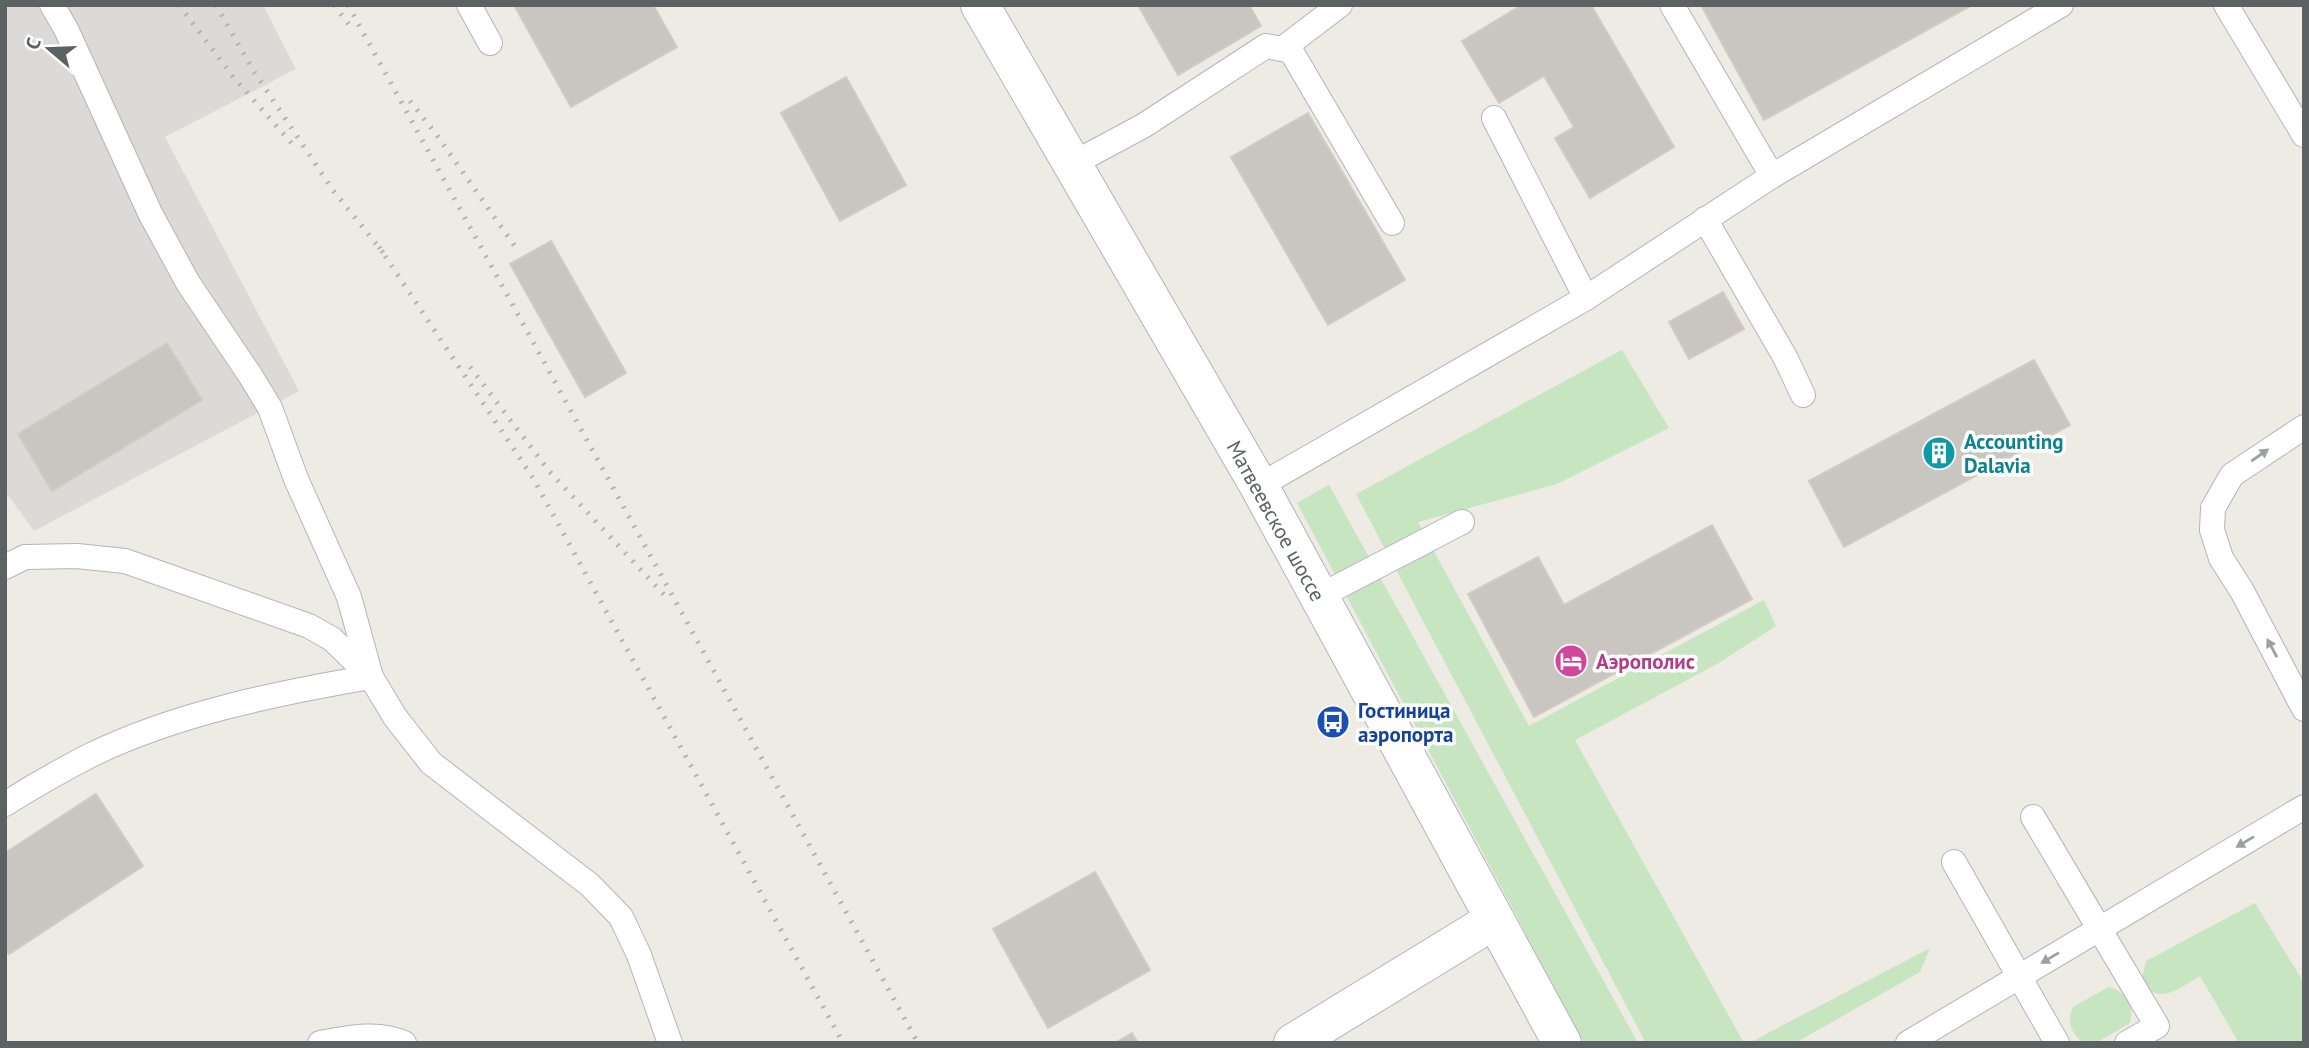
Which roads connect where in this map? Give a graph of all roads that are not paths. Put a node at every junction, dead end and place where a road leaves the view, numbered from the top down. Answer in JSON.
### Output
{"nodes":[{"id":1,"x":52,"y":5,"type":"edge"},
{"id":2,"x":469,"y":5,"type":"edge"},
{"id":3,"x":980,"y":5,"type":"edge"},
{"id":4,"x":1340,"y":5,"type":"edge"},
{"id":5,"x":1672,"y":5,"type":"edge"},
{"id":6,"x":2061,"y":5,"type":"edge"},
{"id":7,"x":2226,"y":5,"type":"edge"},
{"id":8,"x":490,"y":43,"type":"dead end"},
{"id":9,"x":1282,"y":49,"type":"junction"},
{"id":10,"x":1494,"y":118,"type":"dead end"},
{"id":11,"x":2304,"y":135,"type":"edge"},
{"id":12,"x":1072,"y":164,"type":"junction"},
{"id":13,"x":1772,"y":176,"type":"junction"},
{"id":14,"x":1705,"y":219,"type":"junction"},
{"id":15,"x":1392,"y":223,"type":"dead end"},
{"id":16,"x":1586,"y":298,"type":"junction"},
{"id":17,"x":1803,"y":395,"type":"dead end"},
{"id":18,"x":2304,"y":428,"type":"edge"},
{"id":19,"x":1259,"y":486,"type":"junction"},
{"id":20,"x":1462,"y":522,"type":"dead end"},
{"id":21,"x":5,"y":567,"type":"edge"},
{"id":22,"x":1318,"y":597,"type":"junction"},
{"id":23,"x":370,"y":677,"type":"junction"},
{"id":24,"x":2304,"y":709,"type":"edge"},
{"id":25,"x":5,"y":804,"type":"edge"},
{"id":26,"x":2304,"y":807,"type":"edge"},
{"id":27,"x":2033,"y":817,"type":"dead end"},
{"id":28,"x":1954,"y":862,"type":"dead end"},
{"id":29,"x":1493,"y":920,"type":"junction"},
{"id":30,"x":2099,"y":929,"type":"junction"},
{"id":31,"x":2019,"y":977,"type":"junction"},
{"id":32,"x":320,"y":1043,"type":"edge"},
{"id":33,"x":404,"y":1043,"type":"edge"},
{"id":34,"x":670,"y":1043,"type":"edge"},
{"id":35,"x":1293,"y":1043,"type":"edge"},
{"id":36,"x":1562,"y":1043,"type":"edge"},
{"id":37,"x":1908,"y":1043,"type":"edge"},
{"id":38,"x":2057,"y":1043,"type":"edge"},
{"id":39,"x":2127,"y":1043,"type":"edge"}],
"edges":[{"from":1,"to":23,"type":"lane"},
{"from":2,"to":8,"type":"lane"},
{"from":3,"to":12,"type":"main road","name":"Матвеевское шоссе"},
{"from":4,"to":9,"type":"lane"},
{"from":5,"to":13,"type":"lane"},
{"from":6,"to":13,"type":"lane"},
{"from":7,"to":11,"type":"lane"},
{"from":9,"to":12,"type":"lane"},
{"from":9,"to":15,"type":"lane"},
{"from":10,"to":16,"type":"lane"},
{"from":12,"to":19,"type":"main road","name":"Матвеевское шоссе"},
{"from":13,"to":14,"type":"lane"},
{"from":14,"to":16,"type":"lane"},
{"from":14,"to":17,"type":"lane"},
{"from":16,"to":19,"type":"lane"},
{"from":24,"to":18,"type":"lane","one_way":true},
{"from":19,"to":22,"type":"main road","name":"Матвеевское шоссе"},
{"from":20,"to":22,"type":"lane"},
{"from":21,"to":23,"type":"lane"},
{"from":22,"to":29,"type":"main road","name":"Матвеевское шоссе"},
{"from":23,"to":25,"type":"lane"},
{"from":23,"to":34,"type":"lane"},
{"from":26,"to":30,"type":"lane","one_way":true},
{"from":27,"to":30,"type":"lane"},
{"from":28,"to":31,"type":"lane"},
{"from":29,"to":35,"type":"main road"},
{"from":29,"to":36,"type":"main road","name":"Матвеевское шоссе"},
{"from":30,"to":31,"type":"lane","one_way":true},
{"from":30,"to":39,"type":"lane"},
{"from":31,"to":37,"type":"lane"},
{"from":31,"to":38,"type":"lane"},
{"from":32,"to":33,"type":"lane"}]}
